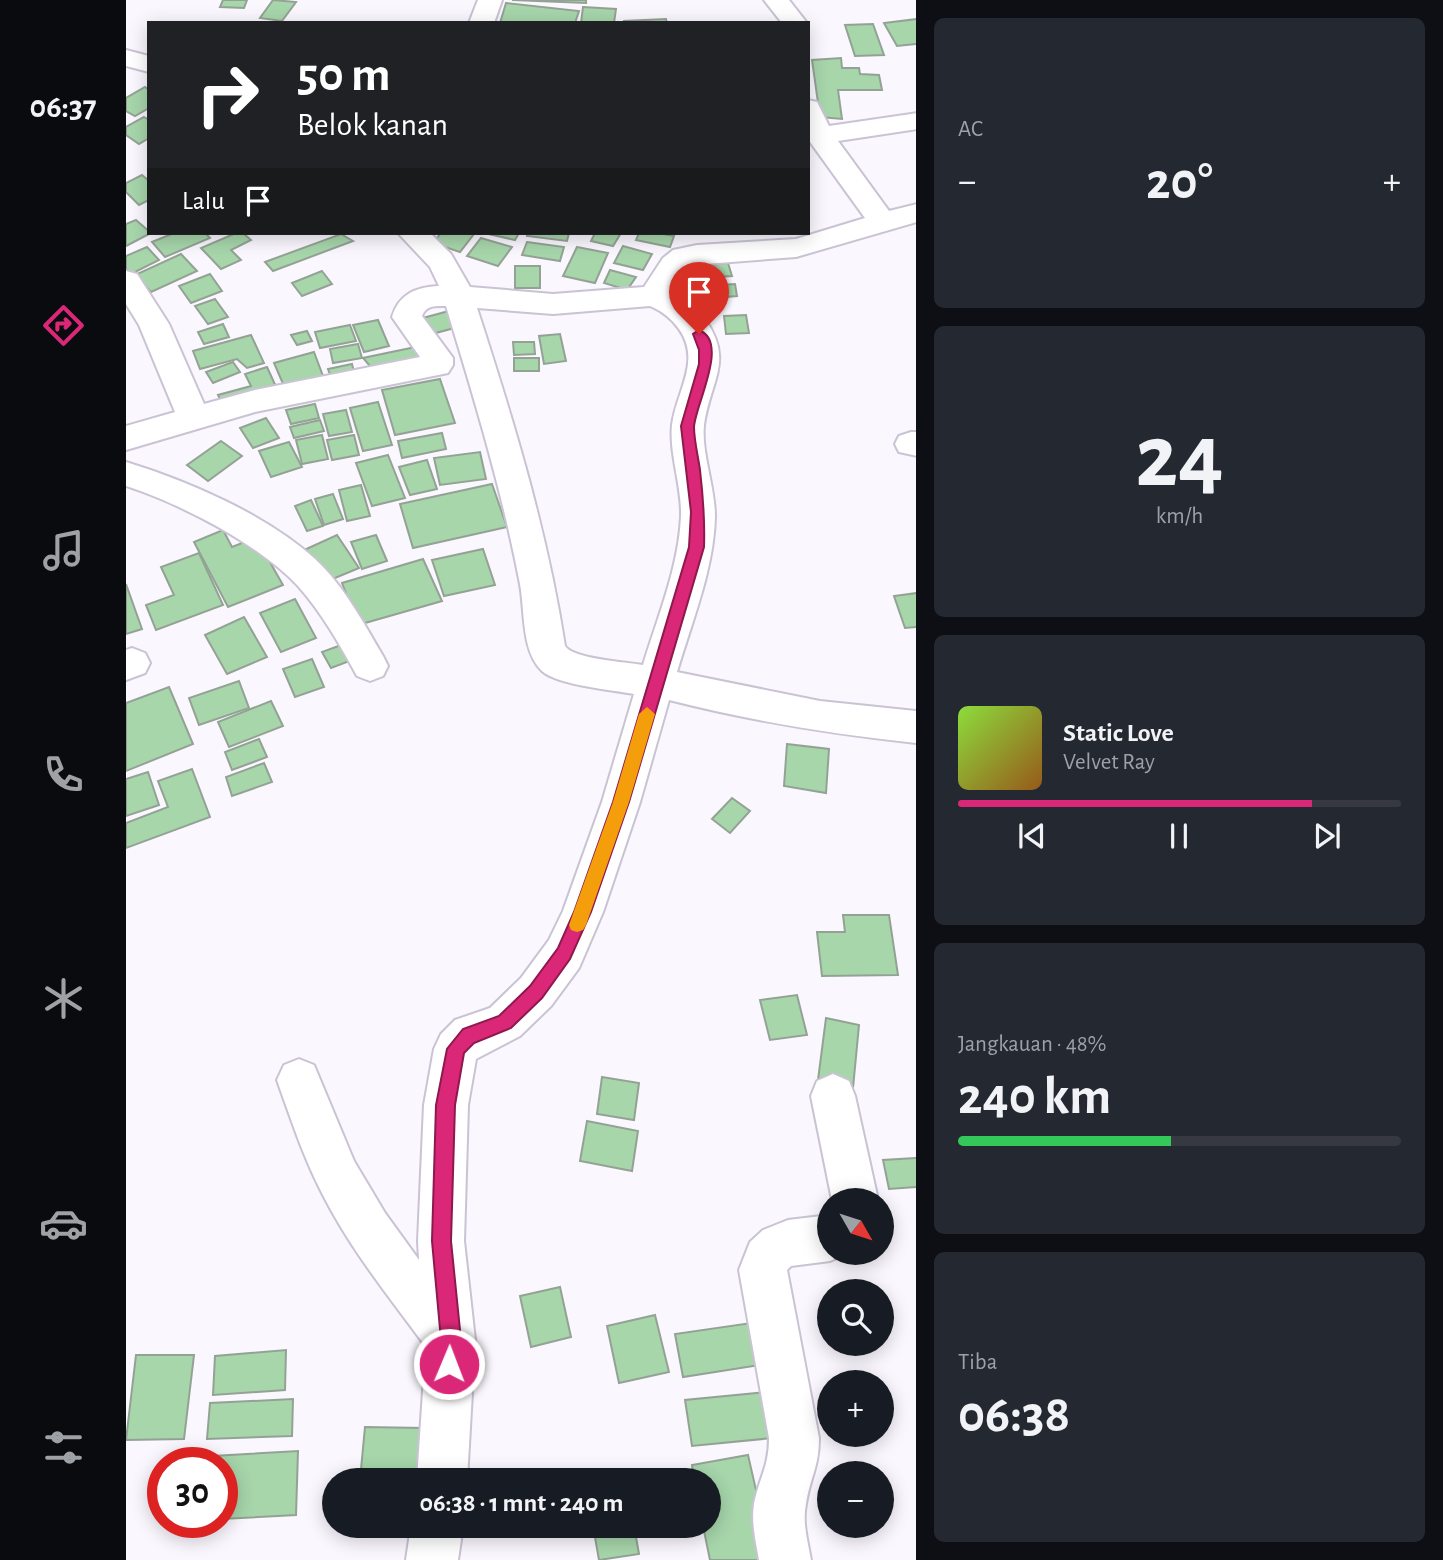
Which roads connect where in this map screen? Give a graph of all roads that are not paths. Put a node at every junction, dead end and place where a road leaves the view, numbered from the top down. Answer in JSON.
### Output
{"nodes":[{"id":1,"x":490,"y":0,"type":"edge"},
{"id":2,"x":776,"y":0,"type":"edge"},
{"id":3,"x":482,"y":21,"type":"edge"},
{"id":4,"x":793,"y":21,"type":"edge"},
{"id":5,"x":126,"y":58,"type":"edge"},
{"id":6,"x":147,"y":63,"type":"edge"},
{"id":7,"x":810,"y":113,"type":"edge"},
{"id":8,"x":916,"y":121,"type":"edge"},
{"id":9,"x":820,"y":136,"type":"junction"},
{"id":10,"x":916,"y":213,"type":"edge"},
{"id":11,"x":881,"y":220,"type":"junction"},
{"id":12,"x":414,"y":235,"type":"edge"},
{"id":13,"x":126,"y":281,"type":"edge"},
{"id":14,"x":458,"y":296,"type":"junction"},
{"id":15,"x":653,"y":296,"type":"junction"},
{"id":16,"x":194,"y":418,"type":"junction"},
{"id":17,"x":126,"y":438,"type":"edge"},
{"id":18,"x":126,"y":474,"type":"edge"},
{"id":19,"x":370,"y":666,"type":"dead end"},
{"id":20,"x":656,"y":682,"type":"junction"},
{"id":21,"x":916,"y":727,"type":"edge"},
{"id":22,"x":299,"y":1080,"type":"dead end"},
{"id":23,"x":833,"y":1096,"type":"dead end"},
{"id":24,"x":852,"y":1188,"type":"edge"},
{"id":25,"x":817,"y":1240,"type":"edge"},
{"id":26,"x":451,"y":1340,"type":"junction"},
{"id":27,"x":443,"y":1468,"type":"edge"},
{"id":28,"x":435,"y":1538,"type":"edge"},
{"id":29,"x":432,"y":1560,"type":"edge"},
{"id":30,"x":785,"y":1560,"type":"edge"}],
"edges":[{"from":1,"to":3,"type":"street"},
{"from":2,"to":4,"type":"street"},
{"from":5,"to":6,"type":"street"},
{"from":7,"to":9,"type":"street"},
{"from":8,"to":9,"type":"street"},
{"from":9,"to":11,"type":"street"},
{"from":10,"to":11,"type":"street"},
{"from":11,"to":15,"type":"street"},
{"from":12,"to":14,"type":"street"},
{"from":13,"to":16,"type":"street"},
{"from":14,"to":15,"type":"street"},
{"from":14,"to":16,"type":"street"},
{"from":14,"to":20,"type":"street"},
{"from":15,"to":20,"type":"street"},
{"from":16,"to":17,"type":"street"},
{"from":18,"to":19,"type":"street"},
{"from":20,"to":21,"type":"street"},
{"from":20,"to":26,"type":"street"},
{"from":22,"to":26,"type":"street"},
{"from":23,"to":24,"type":"street"},
{"from":25,"to":30,"type":"street"},
{"from":26,"to":27,"type":"street"},
{"from":28,"to":29,"type":"street"}]}
